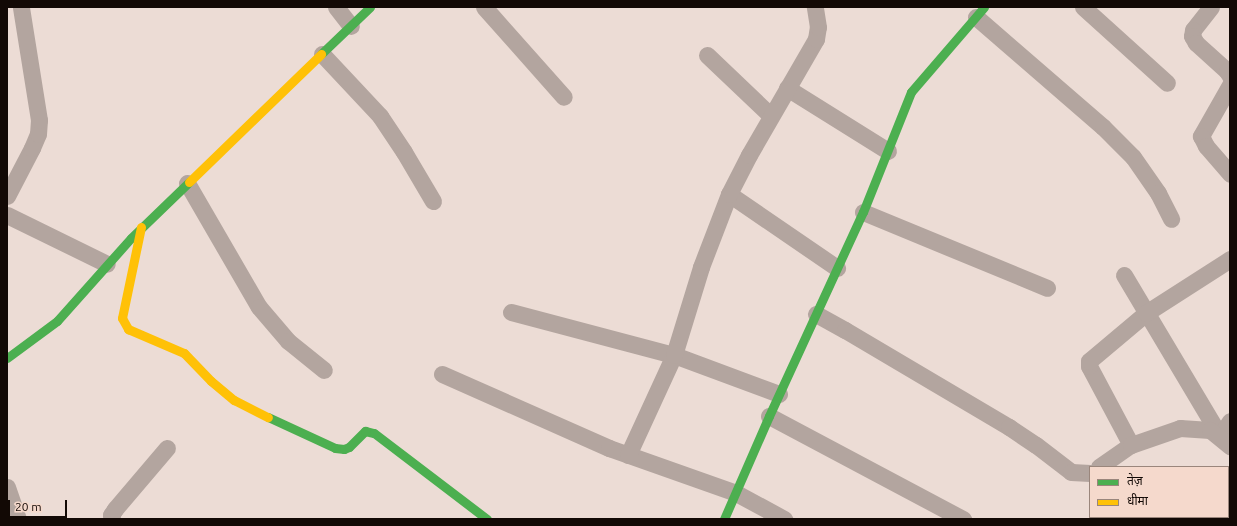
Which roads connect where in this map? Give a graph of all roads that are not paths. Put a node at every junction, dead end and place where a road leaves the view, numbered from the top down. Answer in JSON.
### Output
{"nodes":[{"id":1,"x":21,"y":7,"type":"edge"},
{"id":2,"x":336,"y":7,"type":"edge"},
{"id":3,"x":370,"y":7,"type":"edge"},
{"id":4,"x":484,"y":7,"type":"edge"},
{"id":5,"x":815,"y":7,"type":"edge"},
{"id":6,"x":1083,"y":7,"type":"edge"},
{"id":7,"x":1211,"y":7,"type":"edge"},
{"id":8,"x":980,"y":12,"type":"edge"},
{"id":9,"x":350,"y":26,"type":"junction"},
{"id":10,"x":322,"y":54,"type":"junction"},
{"id":11,"x":707,"y":55,"type":"dead end"},
{"id":12,"x":1230,"y":76,"type":"edge"},
{"id":13,"x":1167,"y":83,"type":"dead end"},
{"id":14,"x":1230,"y":85,"type":"edge"},
{"id":15,"x":787,"y":88,"type":"junction"},
{"id":16,"x":564,"y":97,"type":"dead end"},
{"id":17,"x":771,"y":116,"type":"junction"},
{"id":18,"x":888,"y":151,"type":"junction"},
{"id":19,"x":1230,"y":174,"type":"edge"},
{"id":20,"x":187,"y":183,"type":"junction"},
{"id":21,"x":729,"y":194,"type":"junction"},
{"id":22,"x":7,"y":196,"type":"edge"},
{"id":23,"x":433,"y":201,"type":"dead end"},
{"id":24,"x":863,"y":212,"type":"junction"},
{"id":25,"x":7,"y":215,"type":"edge"},
{"id":26,"x":1171,"y":219,"type":"dead end"},
{"id":27,"x":141,"y":227,"type":"junction"},
{"id":28,"x":1230,"y":259,"type":"edge"},
{"id":29,"x":107,"y":264,"type":"junction"},
{"id":30,"x":837,"y":268,"type":"junction"},
{"id":31,"x":1124,"y":275,"type":"dead end"},
{"id":32,"x":1047,"y":288,"type":"dead end"},
{"id":33,"x":511,"y":312,"type":"dead end"},
{"id":34,"x":1146,"y":313,"type":"junction"},
{"id":35,"x":816,"y":314,"type":"junction"},
{"id":36,"x":674,"y":355,"type":"junction"},
{"id":37,"x":7,"y":358,"type":"edge"},
{"id":38,"x":324,"y":370,"type":"dead end"},
{"id":39,"x":442,"y":374,"type":"dead end"},
{"id":40,"x":779,"y":394,"type":"junction"},
{"id":41,"x":779,"y":421,"type":"junction"},
{"id":42,"x":1230,"y":422,"type":"edge"},
{"id":43,"x":1225,"y":441,"type":"edge"},
{"id":44,"x":1131,"y":445,"type":"junction"},
{"id":45,"x":167,"y":448,"type":"dead end"},
{"id":46,"x":628,"y":455,"type":"junction"},
{"id":47,"x":1100,"y":466,"type":"edge"},
{"id":48,"x":1089,"y":473,"type":"edge"},
{"id":49,"x":7,"y":487,"type":"edge"},
{"id":50,"x":748,"y":499,"type":"junction"},
{"id":51,"x":18,"y":519,"type":"edge"},
{"id":52,"x":112,"y":519,"type":"edge"},
{"id":53,"x":488,"y":519,"type":"edge"},
{"id":54,"x":724,"y":519,"type":"edge"},
{"id":55,"x":784,"y":519,"type":"edge"},
{"id":56,"x":963,"y":519,"type":"edge"}],
"edges":[{"from":1,"to":22,"type":"street"},
{"from":2,"to":9,"type":"street"},
{"from":3,"to":9,"type":"street"},
{"from":4,"to":16,"type":"street"},
{"from":5,"to":15,"type":"street"},
{"from":6,"to":13,"type":"street"},
{"from":7,"to":12,"type":"street"},
{"from":8,"to":18,"type":"street"},
{"from":8,"to":26,"type":"street"},
{"from":9,"to":10,"type":"street"},
{"from":10,"to":20,"type":"street"},
{"from":10,"to":23,"type":"street"},
{"from":11,"to":17,"type":"street"},
{"from":14,"to":19,"type":"street"},
{"from":15,"to":17,"type":"street"},
{"from":15,"to":18,"type":"street"},
{"from":17,"to":21,"type":"street"},
{"from":18,"to":24,"type":"street"},
{"from":20,"to":27,"type":"street"},
{"from":20,"to":38,"type":"street"},
{"from":21,"to":30,"type":"street"},
{"from":21,"to":36,"type":"street"},
{"from":24,"to":30,"type":"street"},
{"from":24,"to":32,"type":"street"},
{"from":25,"to":29,"type":"street"},
{"from":27,"to":29,"type":"street"},
{"from":27,"to":53,"type":"street"},
{"from":28,"to":34,"type":"street"},
{"from":29,"to":37,"type":"street"},
{"from":30,"to":35,"type":"street"},
{"from":31,"to":34,"type":"street"},
{"from":33,"to":36,"type":"street"},
{"from":34,"to":43,"type":"street"},
{"from":34,"to":44,"type":"street"},
{"from":35,"to":40,"type":"street"},
{"from":35,"to":48,"type":"street"},
{"from":36,"to":40,"type":"street"},
{"from":36,"to":46,"type":"street"},
{"from":39,"to":46,"type":"street"},
{"from":40,"to":41,"type":"street"},
{"from":41,"to":50,"type":"street"},
{"from":41,"to":56,"type":"street"},
{"from":42,"to":43,"type":"street"},
{"from":43,"to":44,"type":"street"},
{"from":44,"to":47,"type":"street"},
{"from":45,"to":52,"type":"street"},
{"from":46,"to":50,"type":"street"},
{"from":49,"to":51,"type":"street"},
{"from":50,"to":54,"type":"street"},
{"from":50,"to":55,"type":"street"}]}
